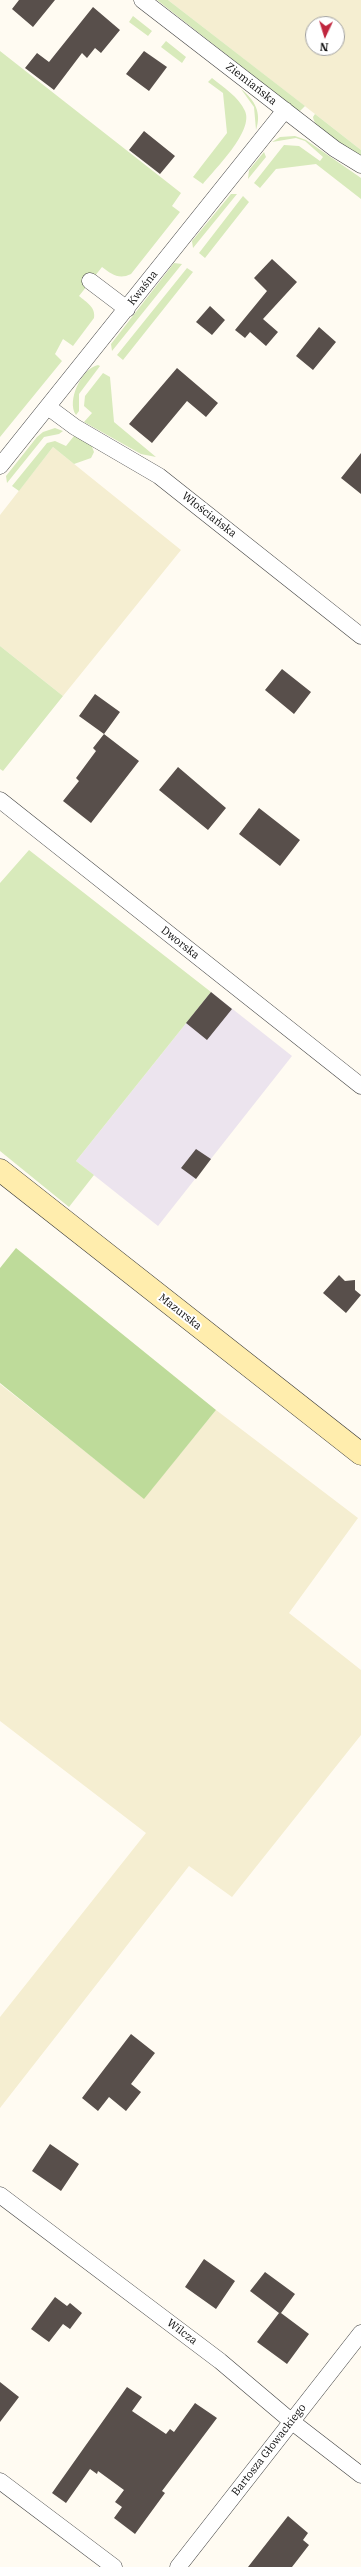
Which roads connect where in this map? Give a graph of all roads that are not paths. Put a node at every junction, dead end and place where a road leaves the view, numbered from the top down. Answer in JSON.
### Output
{"nodes":[{"id":1,"x":142,"y":0,"type":"edge"},
{"id":2,"x":285,"y":110,"type":"junction"},
{"id":3,"x":361,"y":165,"type":"edge"},
{"id":4,"x":90,"y":281,"type":"dead end"},
{"id":5,"x":127,"y":309,"type":"junction"},
{"id":6,"x":48,"y":407,"type":"junction"},
{"id":7,"x":0,"y":466,"type":"edge"},
{"id":8,"x":361,"y":636,"type":"edge"},
{"id":9,"x":0,"y":800,"type":"edge"},
{"id":10,"x":361,"y":1086,"type":"edge"},
{"id":11,"x":0,"y":1170,"type":"edge"},
{"id":12,"x":361,"y":1454,"type":"edge"},
{"id":13,"x":0,"y":2195,"type":"edge"},
{"id":14,"x":361,"y":2333,"type":"edge"},
{"id":15,"x":291,"y":2421,"type":"junction"},
{"id":16,"x":361,"y":2475,"type":"edge"},
{"id":17,"x":0,"y":2482,"type":"edge"},
{"id":18,"x":114,"y":2567,"type":"edge"},
{"id":19,"x":178,"y":2567,"type":"edge"}],
"edges":[{"from":1,"to":2,"type":"street","name":"Ziemiańska"},
{"from":2,"to":3,"type":"street","name":"Ziemiańska"},
{"from":2,"to":5,"type":"street","name":"Kwaśna"},
{"from":4,"to":5,"type":"street"},
{"from":5,"to":6,"type":"street","name":"Kwaśna"},
{"from":6,"to":7,"type":"street","name":"Kwaśna"},
{"from":6,"to":8,"type":"street","name":"Włościańska"},
{"from":9,"to":10,"type":"street","name":"Dworska"},
{"from":11,"to":12,"type":"main road","name":"Mazurska"},
{"from":13,"to":15,"type":"street","name":"Wilcza"},
{"from":14,"to":15,"type":"street","name":"Bartosza Głowackiego"},
{"from":15,"to":16,"type":"street","name":"Wilcza"},
{"from":15,"to":19,"type":"street","name":"Bartosza Głowackiego"},
{"from":17,"to":18,"type":"street"}]}
